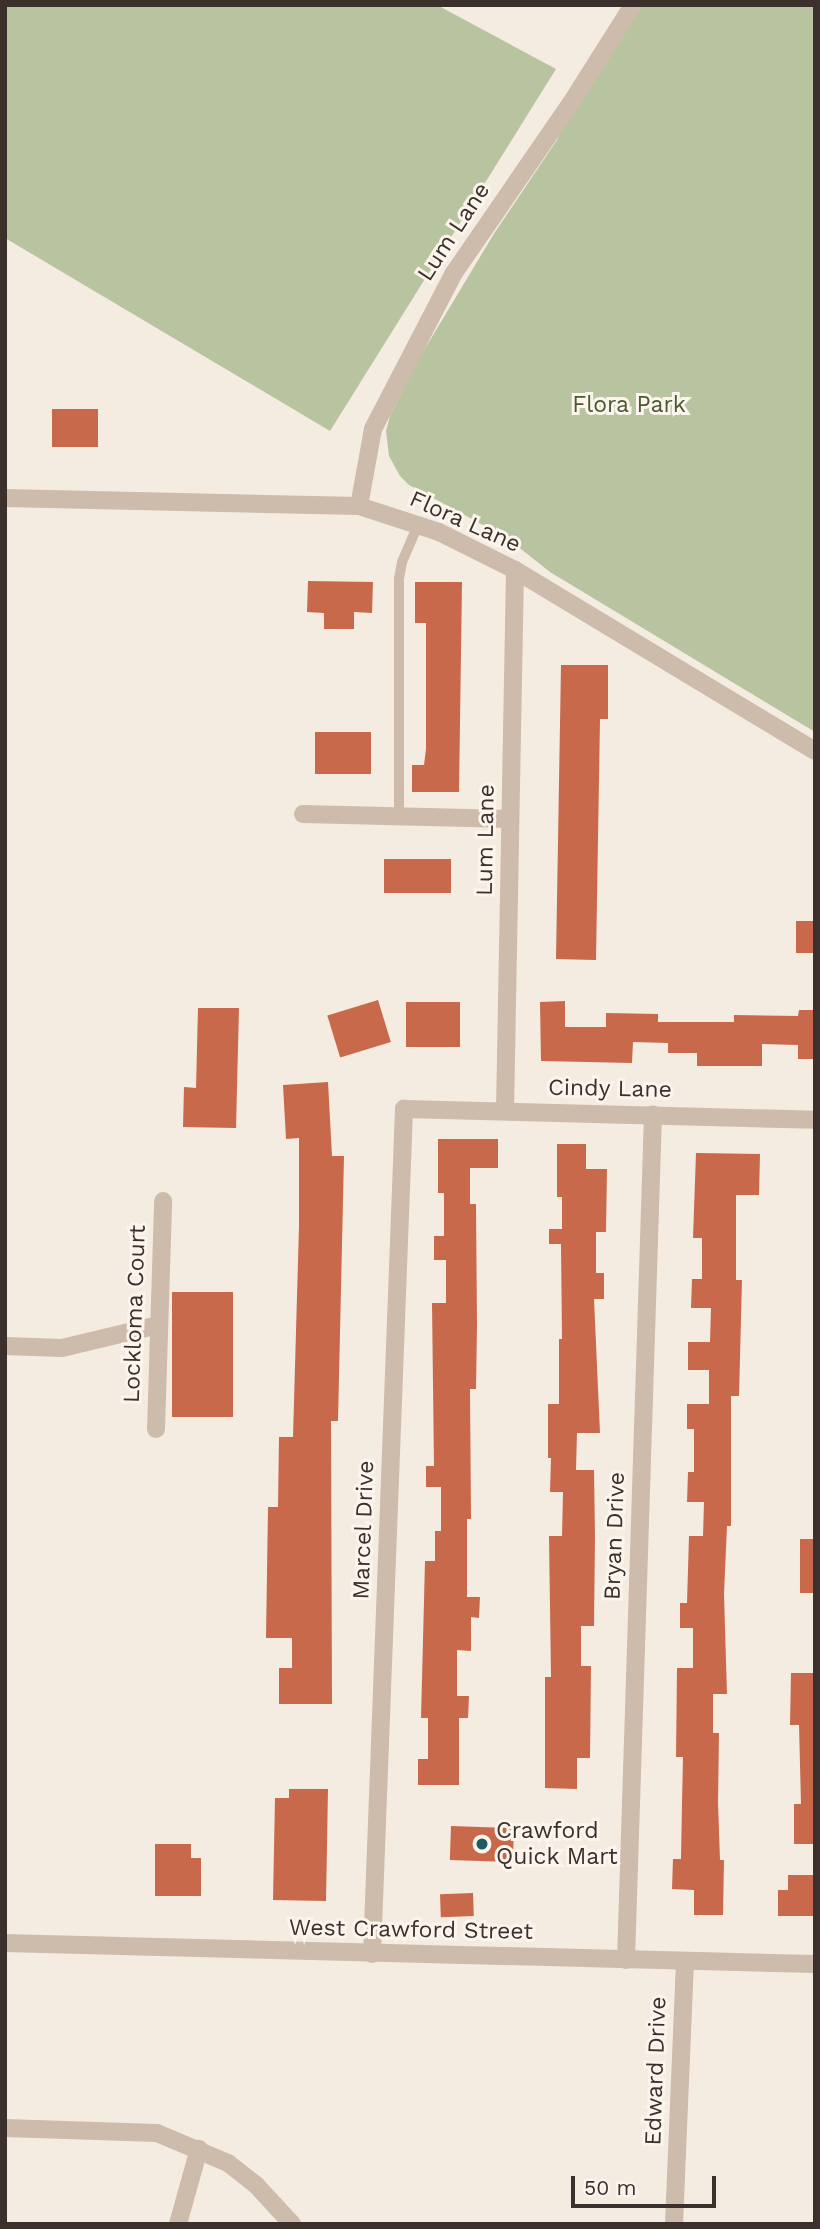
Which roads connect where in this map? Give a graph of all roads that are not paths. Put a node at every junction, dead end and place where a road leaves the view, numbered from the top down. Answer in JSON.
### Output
{"nodes":[{"id":1,"x":633,"y":5,"type":"edge"},
{"id":2,"x":5,"y":498,"type":"edge"},
{"id":3,"x":359,"y":506,"type":"junction"},
{"id":4,"x":418,"y":525,"type":"junction"},
{"id":5,"x":515,"y":570,"type":"junction"},
{"id":6,"x":815,"y":751,"type":"edge"},
{"id":7,"x":303,"y":814,"type":"dead end"},
{"id":8,"x":399,"y":817,"type":"junction"},
{"id":9,"x":510,"y":820,"type":"junction"},
{"id":10,"x":404,"y":1108,"type":"joint"},
{"id":11,"x":505,"y":1111,"type":"junction"},
{"id":12,"x":653,"y":1114,"type":"junction"},
{"id":13,"x":815,"y":1120,"type":"edge"},
{"id":14,"x":163,"y":1201,"type":"dead end"},
{"id":15,"x":158,"y":1325,"type":"junction"},
{"id":16,"x":5,"y":1346,"type":"edge"},
{"id":17,"x":156,"y":1429,"type":"dead end"},
{"id":18,"x":5,"y":1943,"type":"edge"},
{"id":19,"x":372,"y":1954,"type":"junction"},
{"id":20,"x":626,"y":1960,"type":"junction"},
{"id":21,"x":685,"y":1961,"type":"junction"},
{"id":22,"x":815,"y":1964,"type":"edge"},
{"id":23,"x":5,"y":2128,"type":"edge"},
{"id":24,"x":200,"y":2149,"type":"junction"},
{"id":25,"x":178,"y":2224,"type":"edge"},
{"id":26,"x":292,"y":2224,"type":"edge"},
{"id":27,"x":674,"y":2224,"type":"edge"}],
"edges":[{"from":1,"to":3,"type":"street","name":"Lum Lane"},
{"from":2,"to":3,"type":"street","name":"Flora Lane"},
{"from":3,"to":4,"type":"street","name":"Flora Lane"},
{"from":4,"to":5,"type":"street","name":"Flora Lane"},
{"from":4,"to":8,"type":"lane"},
{"from":5,"to":6,"type":"street","name":"Flora Lane"},
{"from":5,"to":9,"type":"street","name":"Lum Lane"},
{"from":7,"to":8,"type":"street"},
{"from":8,"to":9,"type":"street"},
{"from":9,"to":11,"type":"street","name":"Lum Lane"},
{"from":10,"to":11,"type":"street","name":"Cindy Lane"},
{"from":10,"to":19,"type":"street","name":"Marcel Drive"},
{"from":11,"to":12,"type":"street","name":"Cindy Lane"},
{"from":12,"to":13,"type":"street","name":"Cindy Lane"},
{"from":12,"to":20,"type":"street","name":"Bryan Drive"},
{"from":14,"to":15,"type":"street","name":"Lockloma Court"},
{"from":15,"to":16,"type":"street"},
{"from":15,"to":17,"type":"street","name":"Lockloma Court"},
{"from":18,"to":19,"type":"street","name":"West Crawford Street"},
{"from":19,"to":20,"type":"street","name":"West Crawford Street"},
{"from":20,"to":21,"type":"street","name":"West Crawford Street"},
{"from":21,"to":22,"type":"street","name":"West Crawford Street"},
{"from":21,"to":27,"type":"street","name":"Edward Drive"},
{"from":23,"to":24,"type":"street"},
{"from":24,"to":25,"type":"street"},
{"from":24,"to":26,"type":"street"}]}
